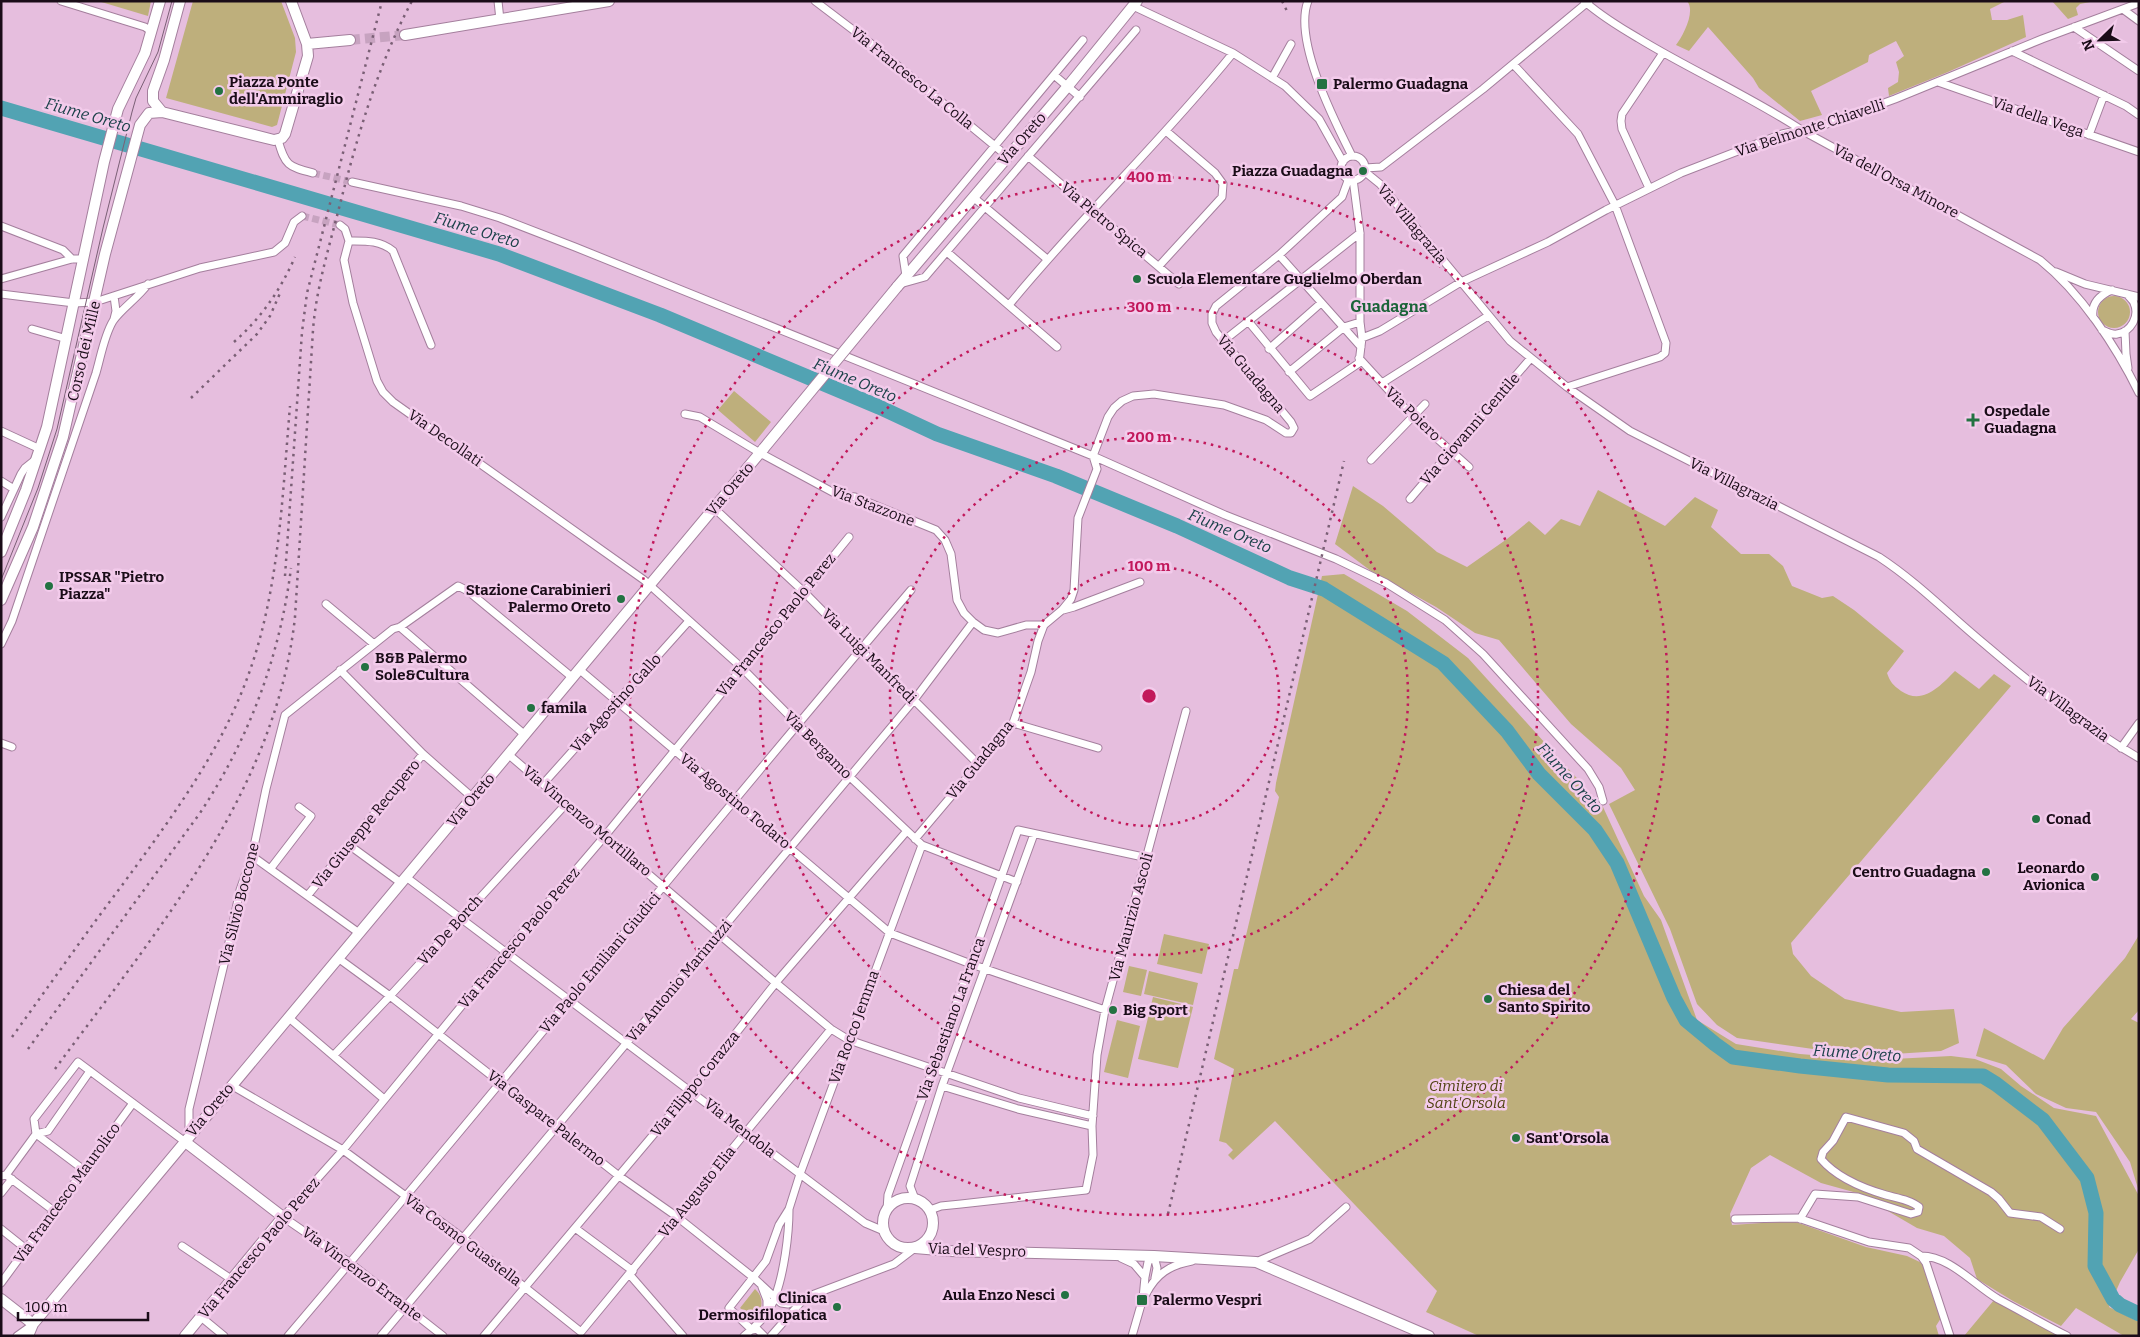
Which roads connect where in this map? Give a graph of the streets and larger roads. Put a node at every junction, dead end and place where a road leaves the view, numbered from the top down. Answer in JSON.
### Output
{"nodes":[{"id":1,"x":61,"y":1,"type":"edge"},
{"id":2,"x":160,"y":1,"type":"edge"},
{"id":3,"x":180,"y":1,"type":"edge"},
{"id":4,"x":291,"y":1,"type":"edge"},
{"id":5,"x":498,"y":1,"type":"edge"},
{"id":6,"x":609,"y":1,"type":"edge"},
{"id":7,"x":815,"y":1,"type":"edge"},
{"id":8,"x":825,"y":1,"type":"edge"},
{"id":9,"x":1308,"y":1,"type":"edge"},
{"id":10,"x":1587,"y":2,"type":"edge"},
{"id":11,"x":1131,"y":3,"type":"edge"},
{"id":12,"x":2139,"y":3,"type":"edge"},
{"id":13,"x":827,"y":9,"type":"junction"},
{"id":14,"x":2124,"y":10,"type":"junction"},
{"id":15,"x":500,"y":20,"type":"junction"},
{"id":16,"x":2139,"y":21,"type":"edge"},
{"id":17,"x":2074,"y":27,"type":"junction"},
{"id":18,"x":1136,"y":30,"type":"dead end"},
{"id":19,"x":152,"y":32,"type":"junction"},
{"id":20,"x":405,"y":35,"type":"tunnel mouth"},
{"id":21,"x":350,"y":40,"type":"tunnel mouth"},
{"id":22,"x":1083,"y":40,"type":"dead end"},
{"id":23,"x":307,"y":44,"type":"junction"},
{"id":24,"x":1290,"y":44,"type":"dead end"},
{"id":25,"x":167,"y":49,"type":"junction"},
{"id":26,"x":2012,"y":51,"type":"junction"},
{"id":27,"x":1233,"y":53,"type":"junction"},
{"id":28,"x":1663,"y":53,"type":"junction"},
{"id":29,"x":1513,"y":64,"type":"junction"},
{"id":30,"x":2139,"y":70,"type":"edge"},
{"id":31,"x":1054,"y":75,"type":"junction"},
{"id":32,"x":1272,"y":78,"type":"junction"},
{"id":33,"x":1938,"y":82,"type":"junction"},
{"id":34,"x":1068,"y":86,"type":"junction"},
{"id":35,"x":2104,"y":95,"type":"junction"},
{"id":36,"x":1080,"y":97,"type":"junction"},
{"id":37,"x":162,"y":112,"type":"junction"},
{"id":38,"x":2139,"y":116,"type":"edge"},
{"id":39,"x":1166,"y":131,"type":"junction"},
{"id":40,"x":1803,"y":131,"type":"junction"},
{"id":41,"x":2089,"y":134,"type":"junction"},
{"id":42,"x":278,"y":140,"type":"junction"},
{"id":43,"x":996,"y":146,"type":"junction"},
{"id":44,"x":2139,"y":152,"type":"edge"},
{"id":45,"x":1007,"y":156,"type":"junction"},
{"id":46,"x":1028,"y":156,"type":"junction"},
{"id":47,"x":1352,"y":156,"type":"junction"},
{"id":48,"x":1343,"y":162,"type":"junction"},
{"id":49,"x":1365,"y":170,"type":"junction"},
{"id":50,"x":313,"y":173,"type":"tunnel mouth"},
{"id":51,"x":1351,"y":179,"type":"junction"},
{"id":52,"x":352,"y":182,"type":"tunnel mouth"},
{"id":53,"x":1650,"y":188,"type":"junction"},
{"id":54,"x":973,"y":197,"type":"junction"},
{"id":55,"x":1614,"y":205,"type":"junction"},
{"id":56,"x":985,"y":208,"type":"junction"},
{"id":57,"x":1093,"y":212,"type":"junction"},
{"id":58,"x":302,"y":216,"type":"dead end"},
{"id":59,"x":1,"y":226,"type":"edge"},
{"id":60,"x":340,"y":226,"type":"dead end"},
{"id":61,"x":1360,"y":233,"type":"junction"},
{"id":62,"x":349,"y":241,"type":"junction"},
{"id":63,"x":947,"y":252,"type":"junction"},
{"id":64,"x":1279,"y":255,"type":"junction"},
{"id":65,"x":72,"y":259,"type":"junction"},
{"id":66,"x":84,"y":259,"type":"junction"},
{"id":67,"x":1047,"y":259,"type":"junction"},
{"id":68,"x":1159,"y":266,"type":"junction"},
{"id":69,"x":2053,"y":271,"type":"junction"},
{"id":70,"x":1,"y":279,"type":"edge"},
{"id":71,"x":1300,"y":280,"type":"junction"},
{"id":72,"x":901,"y":282,"type":"junction"},
{"id":73,"x":1460,"y":282,"type":"junction"},
{"id":74,"x":148,"y":284,"type":"junction"},
{"id":75,"x":1179,"y":284,"type":"dead end"},
{"id":76,"x":2112,"y":290,"type":"junction"},
{"id":77,"x":1,"y":294,"type":"edge"},
{"id":78,"x":2126,"y":294,"type":"junction"},
{"id":79,"x":114,"y":296,"type":"junction"},
{"id":80,"x":2139,"y":297,"type":"edge"},
{"id":81,"x":95,"y":302,"type":"junction"},
{"id":82,"x":74,"y":303,"type":"junction"},
{"id":83,"x":1321,"y":303,"type":"junction"},
{"id":84,"x":1009,"y":305,"type":"junction"},
{"id":85,"x":1488,"y":316,"type":"junction"},
{"id":86,"x":2093,"y":317,"type":"junction"},
{"id":87,"x":114,"y":319,"type":"junction"},
{"id":88,"x":2137,"y":320,"type":"edge"},
{"id":89,"x":1248,"y":322,"type":"junction"},
{"id":90,"x":1360,"y":322,"type":"junction"},
{"id":91,"x":1344,"y":327,"type":"junction"},
{"id":92,"x":32,"y":329,"type":"dead end"},
{"id":93,"x":2102,"y":330,"type":"junction"},
{"id":94,"x":2125,"y":331,"type":"junction"},
{"id":95,"x":67,"y":338,"type":"junction"},
{"id":96,"x":1362,"y":338,"type":"junction"},
{"id":97,"x":1222,"y":342,"type":"junction"},
{"id":98,"x":431,"y":346,"type":"dead end"},
{"id":99,"x":1361,"y":346,"type":"junction"},
{"id":100,"x":1057,"y":347,"type":"dead end"},
{"id":101,"x":1269,"y":349,"type":"junction"},
{"id":102,"x":1530,"y":359,"type":"junction"},
{"id":103,"x":1359,"y":361,"type":"junction"},
{"id":104,"x":1289,"y":372,"type":"junction"},
{"id":105,"x":2130,"y":374,"type":"junction"},
{"id":106,"x":1382,"y":383,"type":"junction"},
{"id":107,"x":1566,"y":387,"type":"junction"},
{"id":108,"x":2139,"y":393,"type":"edge"},
{"id":109,"x":1425,"y":404,"type":"dead end"},
{"id":110,"x":685,"y":414,"type":"dead end"},
{"id":111,"x":1414,"y":418,"type":"junction"},
{"id":112,"x":1,"y":431,"type":"edge"},
{"id":113,"x":762,"y":451,"type":"junction"},
{"id":114,"x":1452,"y":451,"type":"junction"},
{"id":115,"x":39,"y":454,"type":"junction"},
{"id":116,"x":1093,"y":456,"type":"junction"},
{"id":117,"x":1371,"y":460,"type":"dead end"},
{"id":118,"x":1469,"y":467,"type":"dead end"},
{"id":119,"x":1,"y":481,"type":"edge"},
{"id":120,"x":14,"y":489,"type":"junction"},
{"id":121,"x":1410,"y":499,"type":"dead end"},
{"id":122,"x":714,"y":508,"type":"junction"},
{"id":123,"x":1,"y":517,"type":"edge"},
{"id":124,"x":849,"y":537,"type":"dead end"},
{"id":125,"x":1,"y":552,"type":"edge"},
{"id":126,"x":1140,"y":582,"type":"dead end"},
{"id":127,"x":650,"y":587,"type":"junction"},
{"id":128,"x":911,"y":590,"type":"dead end"},
{"id":129,"x":804,"y":592,"type":"junction"},
{"id":130,"x":2,"y":595,"type":"edge"},
{"id":131,"x":326,"y":604,"type":"dead end"},
{"id":132,"x":1062,"y":610,"type":"junction"},
{"id":133,"x":688,"y":622,"type":"junction"},
{"id":134,"x":973,"y":622,"type":"junction"},
{"id":135,"x":1044,"y":624,"type":"junction"},
{"id":136,"x":400,"y":627,"type":"junction"},
{"id":137,"x":1,"y":644,"type":"edge"},
{"id":138,"x":374,"y":644,"type":"junction"},
{"id":139,"x":860,"y":649,"type":"junction"},
{"id":140,"x":741,"y":668,"type":"junction"},
{"id":141,"x":340,"y":670,"type":"junction"},
{"id":142,"x":576,"y":674,"type":"junction"},
{"id":143,"x":914,"y":700,"type":"junction"},
{"id":144,"x":617,"y":701,"type":"junction"},
{"id":145,"x":1186,"y":711,"type":"dead end"},
{"id":146,"x":797,"y":723,"type":"junction"},
{"id":147,"x":1012,"y":723,"type":"junction"},
{"id":148,"x":2139,"y":723,"type":"edge"},
{"id":149,"x":525,"y":735,"type":"junction"},
{"id":150,"x":1,"y":743,"type":"edge"},
{"id":151,"x":12,"y":747,"type":"dead end"},
{"id":152,"x":1098,"y":748,"type":"dead end"},
{"id":153,"x":2121,"y":748,"type":"junction"},
{"id":154,"x":675,"y":751,"type":"junction"},
{"id":155,"x":423,"y":754,"type":"junction"},
{"id":156,"x":509,"y":754,"type":"junction"},
{"id":157,"x":2139,"y":758,"type":"edge"},
{"id":158,"x":978,"y":764,"type":"junction"},
{"id":159,"x":850,"y":777,"type":"junction"},
{"id":160,"x":543,"y":784,"type":"junction"},
{"id":161,"x":472,"y":798,"type":"junction"},
{"id":162,"x":734,"y":800,"type":"junction"},
{"id":163,"x":1603,"y":801,"type":"dead end"},
{"id":164,"x":566,"y":804,"type":"junction"},
{"id":165,"x":299,"y":807,"type":"dead end"},
{"id":166,"x":906,"y":832,"type":"junction"},
{"id":167,"x":1034,"y":834,"type":"junction"},
{"id":168,"x":604,"y":837,"type":"junction"},
{"id":169,"x":915,"y":840,"type":"junction"},
{"id":170,"x":349,"y":845,"type":"junction"},
{"id":171,"x":922,"y":845,"type":"junction"},
{"id":172,"x":790,"y":847,"type":"junction"},
{"id":173,"x":252,"y":856,"type":"junction"},
{"id":174,"x":1148,"y":858,"type":"junction"},
{"id":175,"x":271,"y":868,"type":"junction"},
{"id":176,"x":1002,"y":876,"type":"junction"},
{"id":177,"x":403,"y":880,"type":"junction"},
{"id":178,"x":1017,"y":882,"type":"junction"},
{"id":179,"x":664,"y":886,"type":"junction"},
{"id":180,"x":308,"y":895,"type":"junction"},
{"id":181,"x":851,"y":899,"type":"junction"},
{"id":182,"x":460,"y":920,"type":"junction"},
{"id":183,"x":359,"y":933,"type":"junction"},
{"id":184,"x":719,"y":933,"type":"junction"},
{"id":185,"x":890,"y":933,"type":"junction"},
{"id":186,"x":505,"y":953,"type":"junction"},
{"id":187,"x":338,"y":958,"type":"junction"},
{"id":188,"x":971,"y":964,"type":"junction"},
{"id":189,"x":986,"y":968,"type":"junction"},
{"id":190,"x":776,"y":983,"type":"junction"},
{"id":191,"x":390,"y":996,"type":"junction"},
{"id":192,"x":569,"y":1001,"type":"junction"},
{"id":193,"x":1105,"y":1010,"type":"junction"},
{"id":194,"x":288,"y":1017,"type":"junction"},
{"id":195,"x":831,"y":1028,"type":"junction"},
{"id":196,"x":438,"y":1034,"type":"junction"},
{"id":197,"x":849,"y":1040,"type":"junction"},
{"id":198,"x":626,"y":1045,"type":"junction"},
{"id":199,"x":334,"y":1055,"type":"junction"},
{"id":200,"x":933,"y":1070,"type":"junction"},
{"id":201,"x":90,"y":1071,"type":"junction"},
{"id":202,"x":947,"y":1074,"type":"junction"},
{"id":203,"x":501,"y":1082,"type":"junction"},
{"id":204,"x":230,"y":1086,"type":"junction"},
{"id":205,"x":942,"y":1086,"type":"junction"},
{"id":206,"x":691,"y":1090,"type":"junction"},
{"id":207,"x":384,"y":1099,"type":"junction"},
{"id":208,"x":133,"y":1103,"type":"junction"},
{"id":209,"x":1093,"y":1116,"type":"junction"},
{"id":210,"x":556,"y":1125,"type":"junction"},
{"id":211,"x":1092,"y":1126,"type":"junction"},
{"id":212,"x":36,"y":1134,"type":"junction"},
{"id":213,"x":743,"y":1134,"type":"junction"},
{"id":214,"x":187,"y":1138,"type":"junction"},
{"id":215,"x":343,"y":1150,"type":"junction"},
{"id":216,"x":84,"y":1170,"type":"junction"},
{"id":217,"x":800,"y":1174,"type":"junction"},
{"id":218,"x":619,"y":1176,"type":"junction"},
{"id":219,"x":6,"y":1177,"type":"edge"},
{"id":220,"x":1,"y":1194,"type":"edge"},
{"id":221,"x":406,"y":1196,"type":"junction"},
{"id":222,"x":915,"y":1199,"type":"junction"},
{"id":223,"x":1346,"y":1207,"type":"dead end"},
{"id":224,"x":789,"y":1209,"type":"junction"},
{"id":225,"x":887,"y":1210,"type":"junction"},
{"id":226,"x":930,"y":1210,"type":"junction"},
{"id":227,"x":54,"y":1211,"type":"junction"},
{"id":228,"x":676,"y":1216,"type":"junction"},
{"id":229,"x":283,"y":1217,"type":"junction"},
{"id":230,"x":1735,"y":1219,"type":"dead end"},
{"id":231,"x":1800,"y":1219,"type":"junction"},
{"id":232,"x":934,"y":1223,"type":"junction"},
{"id":233,"x":575,"y":1228,"type":"junction"},
{"id":234,"x":1,"y":1229,"type":"edge"},
{"id":235,"x":2060,"y":1229,"type":"dead end"},
{"id":236,"x":884,"y":1231,"type":"junction"},
{"id":237,"x":463,"y":1238,"type":"junction"},
{"id":238,"x":182,"y":1246,"type":"dead end"},
{"id":239,"x":26,"y":1248,"type":"junction"},
{"id":240,"x":914,"y":1248,"type":"junction"},
{"id":241,"x":950,"y":1251,"type":"junction"},
{"id":242,"x":1111,"y":1255,"type":"junction"},
{"id":243,"x":1154,"y":1256,"type":"junction"},
{"id":244,"x":1921,"y":1256,"type":"junction"},
{"id":245,"x":1201,"y":1259,"type":"junction"},
{"id":246,"x":1256,"y":1262,"type":"junction"},
{"id":247,"x":350,"y":1263,"type":"junction"},
{"id":248,"x":631,"y":1273,"type":"junction"},
{"id":249,"x":1144,"y":1277,"type":"junction"},
{"id":250,"x":232,"y":1279,"type":"junction"},
{"id":251,"x":1155,"y":1279,"type":"junction"},
{"id":252,"x":756,"y":1280,"type":"junction"},
{"id":253,"x":1,"y":1283,"type":"edge"},
{"id":254,"x":526,"y":1287,"type":"junction"},
{"id":255,"x":775,"y":1298,"type":"junction"},
{"id":256,"x":805,"y":1298,"type":"junction"},
{"id":257,"x":1143,"y":1298,"type":"junction"},
{"id":258,"x":1,"y":1299,"type":"edge"},
{"id":259,"x":406,"y":1306,"type":"junction"},
{"id":260,"x":766,"y":1313,"type":"junction"},
{"id":261,"x":201,"y":1317,"type":"junction"},
{"id":262,"x":33,"y":1324,"type":"junction"},
{"id":263,"x":752,"y":1330,"type":"junction"},
{"id":264,"x":581,"y":1332,"type":"joint"},
{"id":265,"x":17,"y":1336,"type":"edge"},
{"id":266,"x":28,"y":1336,"type":"edge"},
{"id":267,"x":185,"y":1336,"type":"edge"},
{"id":268,"x":224,"y":1336,"type":"edge"},
{"id":269,"x":288,"y":1336,"type":"edge"},
{"id":270,"x":381,"y":1336,"type":"edge"},
{"id":271,"x":444,"y":1336,"type":"edge"},
{"id":272,"x":484,"y":1336,"type":"edge"},
{"id":273,"x":684,"y":1336,"type":"edge"},
{"id":274,"x":744,"y":1336,"type":"edge"},
{"id":275,"x":764,"y":1336,"type":"edge"},
{"id":276,"x":771,"y":1336,"type":"edge"},
{"id":277,"x":1132,"y":1336,"type":"edge"},
{"id":278,"x":1429,"y":1336,"type":"edge"},
{"id":279,"x":1950,"y":1336,"type":"edge"},
{"id":280,"x":2067,"y":1336,"type":"edge"}],
"edges":[{"from":1,"to":19,"type":"street"},
{"from":2,"to":19,"type":"street","name":"Corso dei Mille"},
{"from":3,"to":25,"type":"street"},
{"from":4,"to":23,"type":"street"},
{"from":5,"to":15,"type":"street"},
{"from":6,"to":15,"type":"street"},
{"from":7,"to":13,"type":"street","name":"Via Francesco La Colla"},
{"from":8,"to":13,"type":"street"},
{"from":9,"to":47,"type":"street"},
{"from":10,"to":28,"type":"street","name":"Via dell'Orsa Minore"},
{"from":10,"to":29,"type":"street"},
{"from":11,"to":27,"type":"street"},
{"from":11,"to":34,"type":"street","name":"Via Oreto"},
{"from":12,"to":14,"type":"street","name":"Via Belmonte Chiavelli"},
{"from":13,"to":43,"type":"street","name":"Via Francesco La Colla"},
{"from":14,"to":16,"type":"street"},
{"from":14,"to":17,"type":"street","name":"Via Belmonte Chiavelli"},
{"from":15,"to":20,"type":"street"},
{"from":17,"to":26,"type":"street","name":"Via Belmonte Chiavelli"},
{"from":17,"to":30,"type":"street"},
{"from":18,"to":36,"type":"street","name":"Via Oreto"},
{"from":19,"to":25,"type":"street"},
{"from":19,"to":66,"type":"street","name":"Corso dei Mille"},
{"from":21,"to":23,"type":"street"},
{"from":22,"to":31,"type":"street","name":"Via Oreto"},
{"from":23,"to":42,"type":"street"},
{"from":24,"to":32,"type":"street"},
{"from":25,"to":37,"type":"street"},
{"from":26,"to":33,"type":"street","name":"Via Belmonte Chiavelli"},
{"from":26,"to":35,"type":"street"},
{"from":27,"to":32,"type":"street"},
{"from":27,"to":39,"type":"street"},
{"from":28,"to":40,"type":"street","name":"Via dell'Orsa Minore"},
{"from":28,"to":53,"type":"street"},
{"from":29,"to":49,"type":"street"},
{"from":29,"to":55,"type":"street"},
{"from":31,"to":34,"type":"street"},
{"from":31,"to":43,"type":"street","name":"Via Oreto"},
{"from":32,"to":48,"type":"street"},
{"from":33,"to":40,"type":"street","name":"Via Belmonte Chiavelli"},
{"from":33,"to":41,"type":"street","name":"Via della Vega"},
{"from":34,"to":36,"type":"street"},
{"from":34,"to":45,"type":"street","name":"Via Oreto"},
{"from":35,"to":38,"type":"street"},
{"from":35,"to":41,"type":"street"},
{"from":36,"to":46,"type":"street","name":"Via Oreto"},
{"from":37,"to":42,"type":"street"},
{"from":37,"to":81,"type":"street","name":"Corso dei Mille"},
{"from":39,"to":57,"type":"street"},
{"from":39,"to":68,"type":"street"},
{"from":40,"to":53,"type":"street","name":"Via Belmonte Chiavelli"},
{"from":40,"to":69,"type":"street","name":"Via dell'Orsa Minore"},
{"from":41,"to":44,"type":"street","name":"Via della Vega"},
{"from":42,"to":50,"type":"street"},
{"from":43,"to":45,"type":"street","name":"Via Francesco La Colla"},
{"from":43,"to":72,"type":"street","name":"Via Oreto"},
{"from":45,"to":54,"type":"street","name":"Via Oreto"},
{"from":46,"to":56,"type":"street","name":"Via Oreto"},
{"from":46,"to":57,"type":"street","name":"Via Pietro Spica"},
{"from":47,"to":48,"type":"street"},
{"from":47,"to":49,"type":"street"},
{"from":48,"to":51,"type":"street"},
{"from":49,"to":51,"type":"street"},
{"from":49,"to":73,"type":"street","name":"Via Villagrazia"},
{"from":51,"to":61,"type":"street"},
{"from":51,"to":64,"type":"street","name":"Via Guadagna"},
{"from":52,"to":116,"type":"street"},
{"from":53,"to":55,"type":"street","name":"Via Belmonte Chiavelli"},
{"from":54,"to":56,"type":"street"},
{"from":54,"to":72,"type":"street","name":"Via Oreto"},
{"from":55,"to":73,"type":"street","name":"Via Belmonte Chiavelli"},
{"from":55,"to":107,"type":"street"},
{"from":56,"to":63,"type":"street","name":"Via Oreto"},
{"from":56,"to":67,"type":"street"},
{"from":57,"to":67,"type":"street"},
{"from":57,"to":68,"type":"street","name":"Via Pietro Spica"},
{"from":58,"to":74,"type":"street"},
{"from":59,"to":65,"type":"street"},
{"from":60,"to":62,"type":"street"},
{"from":61,"to":71,"type":"street"},
{"from":61,"to":90,"type":"street"},
{"from":62,"to":98,"type":"street"},
{"from":62,"to":127,"type":"street","name":"Via Decollati"},
{"from":63,"to":72,"type":"street","name":"Via Oreto"},
{"from":63,"to":84,"type":"street"},
{"from":64,"to":71,"type":"street"},
{"from":64,"to":97,"type":"street","name":"Via Guadagna"},
{"from":65,"to":66,"type":"street"},
{"from":65,"to":70,"type":"street"},
{"from":66,"to":82,"type":"street","name":"Corso dei Mille"},
{"from":67,"to":84,"type":"street"},
{"from":68,"to":75,"type":"street","name":"Via Pietro Spica"},
{"from":69,"to":76,"type":"street"},
{"from":69,"to":86,"type":"street"},
{"from":71,"to":83,"type":"street"},
{"from":71,"to":89,"type":"street"},
{"from":72,"to":113,"type":"street","name":"Via Oreto","bridge":true},
{"from":73,"to":85,"type":"street","name":"Via Villagrazia"},
{"from":73,"to":96,"type":"street","name":"Via Belmonte Chiavelli"},
{"from":74,"to":79,"type":"street"},
{"from":74,"to":87,"type":"street","name":"Corso dei Mille"},
{"from":76,"to":78,"type":"street"},
{"from":76,"to":86,"type":"street"},
{"from":77,"to":82,"type":"street"},
{"from":78,"to":80,"type":"street"},
{"from":78,"to":88,"type":"street"},
{"from":79,"to":81,"type":"street"},
{"from":79,"to":87,"type":"street","name":"Corso dei Mille"},
{"from":81,"to":82,"type":"street"},
{"from":81,"to":130,"type":"street","name":"Corso dei Mille"},
{"from":82,"to":95,"type":"street","name":"Corso dei Mille"},
{"from":83,"to":91,"type":"street"},
{"from":83,"to":101,"type":"street"},
{"from":84,"to":100,"type":"street"},
{"from":85,"to":102,"type":"street","name":"Via Villagrazia"},
{"from":85,"to":106,"type":"street"},
{"from":86,"to":93,"type":"street"},
{"from":87,"to":137,"type":"street","name":"Corso dei Mille"},
{"from":88,"to":94,"type":"street"},
{"from":89,"to":97,"type":"street"},
{"from":89,"to":101,"type":"street"},
{"from":90,"to":91,"type":"street"},
{"from":90,"to":96,"type":"street"},
{"from":91,"to":99,"type":"street"},
{"from":91,"to":104,"type":"street"},
{"from":92,"to":95,"type":"street"},
{"from":93,"to":94,"type":"street"},
{"from":93,"to":105,"type":"street"},
{"from":94,"to":105,"type":"street"},
{"from":95,"to":115,"type":"street","name":"Corso dei Mille"},
{"from":96,"to":99,"type":"street"},
{"from":97,"to":116,"type":"street","name":"Via Guadagna"},
{"from":99,"to":103,"type":"street"},
{"from":101,"to":104,"type":"street"},
{"from":102,"to":107,"type":"street","name":"Via Villagrazia"},
{"from":102,"to":114,"type":"street","name":"Via Giovanni Gentile"},
{"from":103,"to":104,"type":"street"},
{"from":103,"to":106,"type":"street","name":"Via Poiero"},
{"from":105,"to":108,"type":"street"},
{"from":106,"to":111,"type":"street","name":"Via Poiero"},
{"from":107,"to":153,"type":"street","name":"Via Villagrazia"},
{"from":109,"to":111,"type":"street"},
{"from":110,"to":113,"type":"street","name":"Via Stazzone"},
{"from":111,"to":114,"type":"street","name":"Via Poiero"},
{"from":111,"to":117,"type":"street"},
{"from":112,"to":115,"type":"street"},
{"from":113,"to":122,"type":"street","name":"Via Oreto"},
{"from":113,"to":134,"type":"street","name":"Via Stazzone"},
{"from":114,"to":118,"type":"street","name":"Via Poiero"},
{"from":114,"to":121,"type":"street","name":"Via Giovanni Gentile"},
{"from":115,"to":120,"type":"street","name":"Corso dei Mille"},
{"from":115,"to":125,"type":"street","name":"Corso dei Mille"},
{"from":116,"to":132,"type":"street"},
{"from":116,"to":163,"type":"street"},
{"from":119,"to":120,"type":"street"},
{"from":120,"to":123,"type":"street","name":"Corso dei Mille"},
{"from":122,"to":127,"type":"street","name":"Via Oreto"},
{"from":122,"to":129,"type":"street","name":"Via Luigi Manfredi"},
{"from":124,"to":129,"type":"street","name":"Via Francesco Paolo Perez"},
{"from":126,"to":132,"type":"street"},
{"from":127,"to":133,"type":"street","name":"Via Bergamo"},
{"from":127,"to":142,"type":"street","name":"Via Oreto"},
{"from":128,"to":139,"type":"street","name":"Via Paolo Emiliani Giudici"},
{"from":129,"to":139,"type":"street","name":"Via Luigi Manfredi"},
{"from":129,"to":140,"type":"street","name":"Via Francesco Paolo Perez"},
{"from":131,"to":138,"type":"street"},
{"from":132,"to":135,"type":"street"},
{"from":133,"to":140,"type":"street","name":"Via Bergamo"},
{"from":133,"to":144,"type":"street","name":"Via Agostino Gallo"},
{"from":134,"to":135,"type":"street","name":"Via Stazzone"},
{"from":134,"to":143,"type":"street","name":"Via Antonio Marinuzzi"},
{"from":135,"to":147,"type":"street","name":"Via Guadagna"},
{"from":136,"to":138,"type":"street"},
{"from":136,"to":142,"type":"street","name":"Via Agostino Todaro"},
{"from":136,"to":149,"type":"street"},
{"from":138,"to":141,"type":"street"},
{"from":139,"to":143,"type":"street","name":"Via Luigi Manfredi"},
{"from":139,"to":146,"type":"street","name":"Via Paolo Emiliani Giudici"},
{"from":140,"to":146,"type":"street","name":"Via Bergamo"},
{"from":140,"to":154,"type":"street","name":"Via Francesco Paolo Perez"},
{"from":141,"to":155,"type":"street"},
{"from":141,"to":173,"type":"street","name":"Via Silvio Boccone"},
{"from":142,"to":144,"type":"street","name":"Via Agostino Todaro"},
{"from":142,"to":149,"type":"street","name":"Via Oreto"},
{"from":143,"to":158,"type":"street","name":"Via Luigi Manfredi"},
{"from":143,"to":159,"type":"street","name":"Via Antonio Marinuzzi"},
{"from":144,"to":154,"type":"street","name":"Via Agostino Todaro"},
{"from":144,"to":160,"type":"street","name":"Via Agostino Gallo"},
{"from":145,"to":174,"type":"street","name":"Via Maurizio Ascoli"},
{"from":146,"to":159,"type":"street","name":"Via Bergamo"},
{"from":146,"to":162,"type":"street","name":"Via Paolo Emiliani Giudici"},
{"from":147,"to":152,"type":"street"},
{"from":147,"to":158,"type":"street","name":"Via Guadagna"},
{"from":148,"to":153,"type":"street"},
{"from":149,"to":156,"type":"street","name":"Via Oreto"},
{"from":150,"to":151,"type":"street"},
{"from":153,"to":157,"type":"street","name":"Via Villagrazia"},
{"from":154,"to":162,"type":"street","name":"Via Agostino Todaro"},
{"from":154,"to":168,"type":"street","name":"Via Francesco Paolo Perez"},
{"from":155,"to":161,"type":"street"},
{"from":155,"to":170,"type":"street","name":"Via Giuseppe Recupero"},
{"from":156,"to":160,"type":"street","name":"Via Vincenzo Mortillaro"},
{"from":156,"to":161,"type":"street","name":"Via Oreto"},
{"from":158,"to":169,"type":"street","name":"Via Guadagna"},
{"from":159,"to":166,"type":"street","name":"Via Bergamo"},
{"from":159,"to":172,"type":"street","name":"Via Antonio Marinuzzi"},
{"from":160,"to":164,"type":"street","name":"Via Vincenzo Mortillaro"},
{"from":161,"to":177,"type":"street","name":"Via Oreto"},
{"from":162,"to":172,"type":"street","name":"Via Agostino Todaro"},
{"from":162,"to":179,"type":"street","name":"Via Paolo Emiliani Giudici"},
{"from":164,"to":168,"type":"street","name":"Via Vincenzo Mortillaro"},
{"from":164,"to":182,"type":"street","name":"Via De Borch"},
{"from":165,"to":175,"type":"street"},
{"from":166,"to":169,"type":"street","name":"Via Bergamo"},
{"from":166,"to":181,"type":"street","name":"Via Filippo Corazza"},
{"from":167,"to":174,"type":"street"},
{"from":167,"to":176,"type":"street","name":"Via Sebastiano La Franca"},
{"from":167,"to":178,"type":"street","name":"Via Sebastiano La Franca"},
{"from":168,"to":179,"type":"street","name":"Via Vincenzo Mortillaro"},
{"from":168,"to":186,"type":"street","name":"Via Francesco Paolo Perez"},
{"from":169,"to":171,"type":"street","name":"Via Bergamo"},
{"from":170,"to":177,"type":"street","name":"Via Mendola"},
{"from":170,"to":180,"type":"street","name":"Via Giuseppe Recupero"},
{"from":171,"to":176,"type":"street","name":"Via Bergamo"},
{"from":171,"to":185,"type":"street","name":"Via Rocco Jemma"},
{"from":172,"to":181,"type":"street","name":"Via Agostino Todaro"},
{"from":172,"to":184,"type":"street","name":"Via Antonio Marinuzzi"},
{"from":173,"to":175,"type":"street"},
{"from":173,"to":214,"type":"street","name":"Via Silvio Boccone"},
{"from":174,"to":193,"type":"street","name":"Via Maurizio Ascoli"},
{"from":175,"to":180,"type":"street"},
{"from":176,"to":178,"type":"street","name":"Via Bergamo"},
{"from":176,"to":188,"type":"street","name":"Via Sebastiano La Franca"},
{"from":177,"to":182,"type":"street","name":"Via Mendola"},
{"from":177,"to":183,"type":"street","name":"Via Oreto"},
{"from":178,"to":189,"type":"street","name":"Via Sebastiano La Franca"},
{"from":179,"to":184,"type":"street","name":"Via Vincenzo Mortillaro"},
{"from":179,"to":192,"type":"street","name":"Via Paolo Emiliani Giudici"},
{"from":180,"to":183,"type":"street"},
{"from":181,"to":185,"type":"street","name":"Via Agostino Todaro"},
{"from":181,"to":190,"type":"street","name":"Via Filippo Corazza"},
{"from":182,"to":186,"type":"street","name":"Via Mendola"},
{"from":182,"to":191,"type":"street","name":"Via De Borch"},
{"from":183,"to":187,"type":"street","name":"Via Oreto"},
{"from":184,"to":190,"type":"street","name":"Via Vincenzo Mortillaro"},
{"from":184,"to":198,"type":"street","name":"Via Antonio Marinuzzi"},
{"from":185,"to":188,"type":"street"},
{"from":185,"to":197,"type":"street","name":"Via Rocco Jemma"},
{"from":186,"to":192,"type":"street","name":"Via Mendola"},
{"from":186,"to":196,"type":"street","name":"Via Francesco Paolo Perez"},
{"from":187,"to":191,"type":"street","name":"Via Gaspare Palermo"},
{"from":187,"to":194,"type":"street","name":"Via Oreto"},
{"from":188,"to":189,"type":"street"},
{"from":188,"to":200,"type":"street","name":"Via Sebastiano La Franca"},
{"from":189,"to":193,"type":"street"},
{"from":189,"to":202,"type":"street","name":"Via Sebastiano La Franca"},
{"from":190,"to":195,"type":"street","name":"Via Vincenzo Mortillaro"},
{"from":190,"to":206,"type":"street","name":"Via Filippo Corazza"},
{"from":191,"to":196,"type":"street","name":"Via Gaspare Palermo"},
{"from":191,"to":199,"type":"street","name":"Via De Borch"},
{"from":192,"to":198,"type":"street","name":"Via Mendola"},
{"from":192,"to":203,"type":"street","name":"Via Paolo Emiliani Giudici"},
{"from":193,"to":209,"type":"street","name":"Via Maurizio Ascoli"},
{"from":194,"to":199,"type":"street"},
{"from":194,"to":204,"type":"street","name":"Via Oreto"},
{"from":195,"to":197,"type":"street","name":"Via Vincenzo Mortillaro"},
{"from":195,"to":213,"type":"street","name":"Via Augusto Elia"},
{"from":196,"to":203,"type":"street","name":"Via Gaspare Palermo"},
{"from":196,"to":207,"type":"street","name":"Via Francesco Paolo Perez"},
{"from":197,"to":200,"type":"street","name":"Via Vincenzo Mortillaro"},
{"from":197,"to":217,"type":"street","name":"Via Rocco Jemma"},
{"from":198,"to":206,"type":"street","name":"Via Mendola"},
{"from":198,"to":210,"type":"street","name":"Via Antonio Marinuzzi"},
{"from":199,"to":207,"type":"street"},
{"from":200,"to":202,"type":"street","name":"Via Vincenzo Mortillaro"},
{"from":200,"to":225,"type":"street","name":"Via Sebastiano La Franca"},
{"from":201,"to":208,"type":"street"},
{"from":201,"to":212,"type":"street"},
{"from":201,"to":212,"type":"street"},
{"from":202,"to":205,"type":"street","name":"Via Sebastiano La Franca"},
{"from":202,"to":209,"type":"street","name":"Via Vincenzo Mortillaro"},
{"from":203,"to":210,"type":"street","name":"Via Gaspare Palermo"},
{"from":203,"to":221,"type":"street","name":"Via Paolo Emiliani Giudici"},
{"from":204,"to":214,"type":"street","name":"Via Oreto"},
{"from":204,"to":215,"type":"street","name":"Via Cosmo Guastella"},
{"from":205,"to":211,"type":"street"},
{"from":205,"to":222,"type":"street","name":"Via Sebastiano La Franca"},
{"from":206,"to":213,"type":"street","name":"Via Mendola"},
{"from":206,"to":218,"type":"street","name":"Via Filippo Corazza"},
{"from":207,"to":215,"type":"street","name":"Via Francesco Paolo Perez"},
{"from":208,"to":214,"type":"street"},
{"from":208,"to":216,"type":"street","name":"Via Francesco Maurolico"},
{"from":209,"to":211,"type":"street","name":"Via Maurizio Ascoli"},
{"from":210,"to":218,"type":"street","name":"Via Gaspare Palermo"},
{"from":210,"to":237,"type":"street","name":"Via Antonio Marinuzzi"},
{"from":211,"to":226,"type":"street","name":"Via Maurizio Ascoli"},
{"from":212,"to":216,"type":"street"},
{"from":212,"to":219,"type":"street"},
{"from":213,"to":217,"type":"street","name":"Via Mendola"},
{"from":213,"to":228,"type":"street","name":"Via Augusto Elia"},
{"from":214,"to":229,"type":"street","name":"Via Vincenzo Errante"},
{"from":214,"to":262,"type":"street","name":"Via Oreto"},
{"from":215,"to":221,"type":"street","name":"Via Cosmo Guastella"},
{"from":215,"to":229,"type":"street","name":"Via Francesco Paolo Perez"},
{"from":216,"to":227,"type":"street","name":"Via Francesco Maurolico"},
{"from":217,"to":224,"type":"street","name":"Via Rocco Jemma"},
{"from":217,"to":236,"type":"street","name":"Via Mendola"},
{"from":218,"to":228,"type":"street","name":"Via Gaspare Palermo"},
{"from":218,"to":233,"type":"street","name":"Via Filippo Corazza"},
{"from":219,"to":220,"type":"street"},
{"from":219,"to":227,"type":"street"},
{"from":221,"to":237,"type":"street","name":"Via Cosmo Guastella"},
{"from":221,"to":247,"type":"street","name":"Via Paolo Emiliani Giudici"},
{"from":222,"to":225,"type":"street"},
{"from":222,"to":226,"type":"street"},
{"from":223,"to":246,"type":"street"},
{"from":224,"to":252,"type":"street","name":"Via Rocco Jemma"},
{"from":224,"to":255,"type":"street","name":"Via Rocco Jemma"},
{"from":225,"to":236,"type":"street"},
{"from":226,"to":232,"type":"street"},
{"from":227,"to":239,"type":"street","name":"Via Francesco Maurolico"},
{"from":228,"to":248,"type":"street","name":"Via Augusto Elia"},
{"from":228,"to":252,"type":"street","name":"Via Gaspare Palermo"},
{"from":229,"to":247,"type":"street","name":"Via Vincenzo Errante"},
{"from":229,"to":250,"type":"street","name":"Via Francesco Paolo Perez"},
{"from":230,"to":231,"type":"street"},
{"from":231,"to":235,"type":"street"},
{"from":231,"to":244,"type":"street"},
{"from":232,"to":240,"type":"street"},
{"from":232,"to":241,"type":"street"},
{"from":233,"to":248,"type":"street"},
{"from":233,"to":254,"type":"street","name":"Via Filippo Corazza"},
{"from":234,"to":239,"type":"street"},
{"from":236,"to":240,"type":"street"},
{"from":237,"to":254,"type":"street","name":"Via Cosmo Guastella"},
{"from":237,"to":259,"type":"street","name":"Via Antonio Marinuzzi"},
{"from":238,"to":250,"type":"street"},
{"from":239,"to":253,"type":"street","name":"Via Francesco Maurolico"},
{"from":240,"to":241,"type":"street","name":"Via del Vespro"},
{"from":240,"to":256,"type":"street","name":"Via del Vespro"},
{"from":241,"to":242,"type":"street","name":"Via del Vespro"},
{"from":242,"to":243,"type":"street","name":"Via del Vespro"},
{"from":242,"to":249,"type":"street"},
{"from":243,"to":245,"type":"street","name":"Via del Vespro"},
{"from":243,"to":249,"type":"street"},
{"from":243,"to":251,"type":"street"},
{"from":244,"to":279,"type":"street"},
{"from":244,"to":280,"type":"street"},
{"from":245,"to":246,"type":"street","name":"Via del Vespro"},
{"from":245,"to":251,"type":"street"},
{"from":246,"to":278,"type":"street"},
{"from":247,"to":259,"type":"street","name":"Via Vincenzo Errante"},
{"from":247,"to":269,"type":"street","name":"Via Paolo Emiliani Giudici"},
{"from":248,"to":264,"type":"street","name":"Via Augusto Elia"},
{"from":248,"to":273,"type":"street"},
{"from":249,"to":257,"type":"street"},
{"from":250,"to":261,"type":"street","name":"Via Francesco Paolo Perez"},
{"from":251,"to":257,"type":"street"},
{"from":252,"to":255,"type":"street","name":"Via Gaspare Palermo"},
{"from":252,"to":260,"type":"street"},
{"from":252,"to":263,"type":"street","name":"Via Rocco Jemma"},
{"from":254,"to":264,"type":"street","name":"Via Cosmo Guastella"},
{"from":254,"to":272,"type":"street","name":"Via Filippo Corazza"},
{"from":255,"to":256,"type":"street","name":"Via del Vespro"},
{"from":255,"to":260,"type":"street"},
{"from":256,"to":276,"type":"street"},
{"from":257,"to":277,"type":"street"},
{"from":258,"to":262,"type":"street"},
{"from":259,"to":270,"type":"street","name":"Via Antonio Marinuzzi"},
{"from":259,"to":271,"type":"street","name":"Via Vincenzo Errante"},
{"from":260,"to":263,"type":"street"},
{"from":261,"to":267,"type":"street","name":"Via Francesco Paolo Perez"},
{"from":261,"to":268,"type":"street"},
{"from":262,"to":265,"type":"street"},
{"from":262,"to":266,"type":"street","name":"Via Oreto"},
{"from":263,"to":274,"type":"street"},
{"from":263,"to":275,"type":"street"}]}
